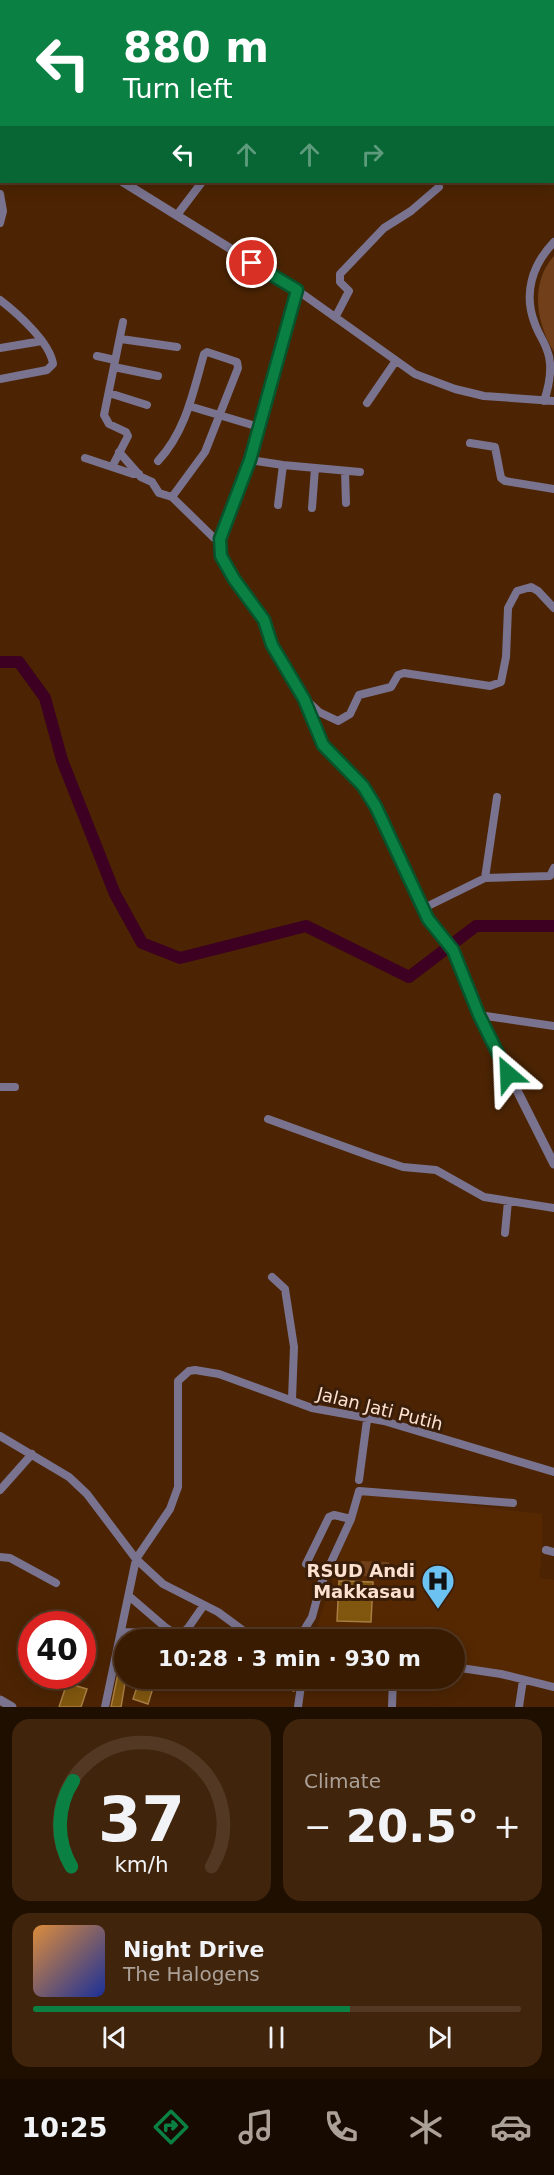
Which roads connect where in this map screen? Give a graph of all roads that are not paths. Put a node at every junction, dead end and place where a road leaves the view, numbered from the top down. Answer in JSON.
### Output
{"nodes":[{"id":1,"x":125,"y":183,"type":"edge"},
{"id":2,"x":201,"y":183,"type":"edge"},
{"id":3,"x":439,"y":187,"type":"dead end"},
{"id":4,"x":0,"y":194,"type":"edge"},
{"id":5,"x":177,"y":215,"type":"junction"},
{"id":6,"x":0,"y":223,"type":"edge"},
{"id":7,"x":554,"y":242,"type":"edge"},
{"id":8,"x":297,"y":290,"type":"junction"},
{"id":9,"x":0,"y":300,"type":"edge"},
{"id":10,"x":336,"y":316,"type":"junction"},
{"id":11,"x":123,"y":322,"type":"dead end"},
{"id":12,"x":0,"y":339,"type":"edge"},
{"id":13,"x":121,"y":339,"type":"junction"},
{"id":14,"x":42,"y":341,"type":"junction"},
{"id":15,"x":4,"y":347,"type":"edge"},
{"id":16,"x":177,"y":347,"type":"dead end"},
{"id":17,"x":97,"y":356,"type":"dead end"},
{"id":18,"x":395,"y":362,"type":"junction"},
{"id":19,"x":115,"y":364,"type":"junction"},
{"id":20,"x":158,"y":376,"type":"dead end"},
{"id":21,"x":0,"y":379,"type":"edge"},
{"id":22,"x":109,"y":393,"type":"junction"},
{"id":23,"x":544,"y":401,"type":"junction"},
{"id":24,"x":554,"y":401,"type":"edge"},
{"id":25,"x":367,"y":403,"type":"dead end"},
{"id":26,"x":147,"y":405,"type":"dead end"},
{"id":27,"x":189,"y":406,"type":"junction"},
{"id":28,"x":219,"y":415,"type":"junction"},
{"id":29,"x":259,"y":428,"type":"junction"},
{"id":30,"x":470,"y":443,"type":"dead end"},
{"id":31,"x":119,"y":452,"type":"junction"},
{"id":32,"x":85,"y":458,"type":"dead end"},
{"id":33,"x":250,"y":460,"type":"junction"},
{"id":34,"x":158,"y":461,"type":"dead end"},
{"id":35,"x":283,"y":465,"type":"junction"},
{"id":36,"x":112,"y":467,"type":"junction"},
{"id":37,"x":315,"y":468,"type":"junction"},
{"id":38,"x":345,"y":471,"type":"junction"},
{"id":39,"x":360,"y":472,"type":"dead end"},
{"id":40,"x":139,"y":474,"type":"junction"},
{"id":41,"x":554,"y":489,"type":"edge"},
{"id":42,"x":172,"y":497,"type":"junction"},
{"id":43,"x":346,"y":503,"type":"dead end"},
{"id":44,"x":278,"y":505,"type":"dead end"},
{"id":45,"x":312,"y":508,"type":"dead end"},
{"id":46,"x":220,"y":539,"type":"junction"},
{"id":47,"x":554,"y":608,"type":"edge"},
{"id":48,"x":304,"y":699,"type":"junction"},
{"id":49,"x":497,"y":797,"type":"dead end"},
{"id":50,"x":554,"y":868,"type":"edge"},
{"id":51,"x":485,"y":878,"type":"junction"},
{"id":52,"x":424,"y":908,"type":"junction"},
{"id":53,"x":479,"y":1015,"type":"junction"},
{"id":54,"x":554,"y":1026,"type":"edge"},
{"id":55,"x":0,"y":1087,"type":"edge"},
{"id":56,"x":15,"y":1087,"type":"dead end"},
{"id":57,"x":268,"y":1119,"type":"dead end"},
{"id":58,"x":554,"y":1164,"type":"edge"},
{"id":59,"x":508,"y":1201,"type":"junction"},
{"id":60,"x":554,"y":1208,"type":"edge"},
{"id":61,"x":505,"y":1233,"type":"dead end"},
{"id":62,"x":272,"y":1277,"type":"dead end"},
{"id":63,"x":292,"y":1399,"type":"junction"},
{"id":64,"x":367,"y":1420,"type":"junction"},
{"id":65,"x":0,"y":1436,"type":"edge"},
{"id":66,"x":32,"y":1454,"type":"junction"},
{"id":67,"x":554,"y":1472,"type":"edge"},
{"id":68,"x":359,"y":1480,"type":"dead end"},
{"id":69,"x":0,"y":1490,"type":"edge"},
{"id":70,"x":513,"y":1503,"type":"dead end"},
{"id":71,"x":351,"y":1519,"type":"junction"},
{"id":72,"x":0,"y":1557,"type":"edge"},
{"id":73,"x":136,"y":1558,"type":"junction"},
{"id":74,"x":306,"y":1564,"type":"dead end"},
{"id":75,"x":56,"y":1583,"type":"dead end"},
{"id":76,"x":129,"y":1596,"type":"junction"},
{"id":77,"x":204,"y":1605,"type":"junction"},
{"id":78,"x":123,"y":1629,"type":"edge"},
{"id":79,"x":167,"y":1629,"type":"edge"},
{"id":80,"x":187,"y":1629,"type":"edge"},
{"id":81,"x":240,"y":1629,"type":"edge"},
{"id":82,"x":305,"y":1629,"type":"edge"},
{"id":83,"x":114,"y":1667,"type":"edge"},
{"id":84,"x":465,"y":1668,"type":"edge"},
{"id":85,"x":523,"y":1680,"type":"junction"},
{"id":86,"x":554,"y":1687,"type":"edge"},
{"id":87,"x":300,"y":1689,"type":"edge"},
{"id":88,"x":393,"y":1689,"type":"edge"},
{"id":89,"x":0,"y":1700,"type":"edge"},
{"id":90,"x":12,"y":1707,"type":"edge"},
{"id":91,"x":105,"y":1707,"type":"edge"},
{"id":92,"x":298,"y":1707,"type":"edge"},
{"id":93,"x":392,"y":1707,"type":"edge"},
{"id":94,"x":519,"y":1707,"type":"edge"}],
"edges":[{"from":1,"to":5,"type":"street"},
{"from":2,"to":5,"type":"street"},
{"from":3,"to":10,"type":"street"},
{"from":4,"to":6,"type":"street"},
{"from":5,"to":8,"type":"street"},
{"from":7,"to":23,"type":"street"},
{"from":8,"to":10,"type":"street"},
{"from":8,"to":29,"type":"street"},
{"from":9,"to":14,"type":"street"},
{"from":10,"to":18,"type":"street"},
{"from":11,"to":13,"type":"street"},
{"from":12,"to":15,"type":"street"},
{"from":13,"to":16,"type":"street"},
{"from":13,"to":19,"type":"street"},
{"from":14,"to":15,"type":"street"},
{"from":14,"to":21,"type":"street"},
{"from":17,"to":19,"type":"street"},
{"from":18,"to":23,"type":"street"},
{"from":18,"to":25,"type":"street"},
{"from":19,"to":20,"type":"street"},
{"from":19,"to":22,"type":"street"},
{"from":22,"to":26,"type":"street"},
{"from":22,"to":31,"type":"street"},
{"from":23,"to":24,"type":"street"},
{"from":27,"to":28,"type":"street"},
{"from":27,"to":28,"type":"street"},
{"from":27,"to":34,"type":"street"},
{"from":28,"to":29,"type":"street"},
{"from":28,"to":42,"type":"street"},
{"from":29,"to":33,"type":"street"},
{"from":30,"to":41,"type":"street"},
{"from":31,"to":36,"type":"street"},
{"from":31,"to":40,"type":"street"},
{"from":32,"to":36,"type":"street"},
{"from":33,"to":35,"type":"street"},
{"from":33,"to":46,"type":"street"},
{"from":35,"to":37,"type":"street"},
{"from":35,"to":44,"type":"street"},
{"from":36,"to":40,"type":"street"},
{"from":37,"to":38,"type":"street"},
{"from":37,"to":45,"type":"street"},
{"from":38,"to":39,"type":"street"},
{"from":38,"to":43,"type":"street"},
{"from":40,"to":42,"type":"street"},
{"from":42,"to":46,"type":"street"},
{"from":46,"to":48,"type":"street"},
{"from":47,"to":48,"type":"street"},
{"from":48,"to":52,"type":"street"},
{"from":49,"to":51,"type":"street"},
{"from":50,"to":51,"type":"street"},
{"from":51,"to":52,"type":"street"},
{"from":52,"to":53,"type":"street"},
{"from":53,"to":54,"type":"street"},
{"from":53,"to":58,"type":"street"},
{"from":55,"to":56,"type":"street"},
{"from":57,"to":59,"type":"street"},
{"from":59,"to":60,"type":"street"},
{"from":59,"to":61,"type":"street"},
{"from":62,"to":63,"type":"street"},
{"from":63,"to":64,"type":"street","name":"Jalan Jati Putih"},
{"from":63,"to":73,"type":"street","name":"Jalan Jati Putih"},
{"from":64,"to":67,"type":"street","name":"Jalan Jati Putih"},
{"from":64,"to":68,"type":"street"},
{"from":65,"to":66,"type":"street"},
{"from":66,"to":69,"type":"street"},
{"from":66,"to":73,"type":"street"},
{"from":70,"to":71,"type":"street"},
{"from":71,"to":74,"type":"street"},
{"from":71,"to":82,"type":"street"},
{"from":72,"to":75,"type":"street"},
{"from":73,"to":76,"type":"street"},
{"from":73,"to":77,"type":"street"},
{"from":76,"to":78,"type":"street"},
{"from":76,"to":79,"type":"street"},
{"from":77,"to":80,"type":"street"},
{"from":77,"to":81,"type":"street"},
{"from":83,"to":91,"type":"street"},
{"from":84,"to":85,"type":"street"},
{"from":85,"to":86,"type":"street"},
{"from":85,"to":94,"type":"street"},
{"from":87,"to":92,"type":"street"},
{"from":88,"to":93,"type":"street"},
{"from":89,"to":90,"type":"street"}]}
